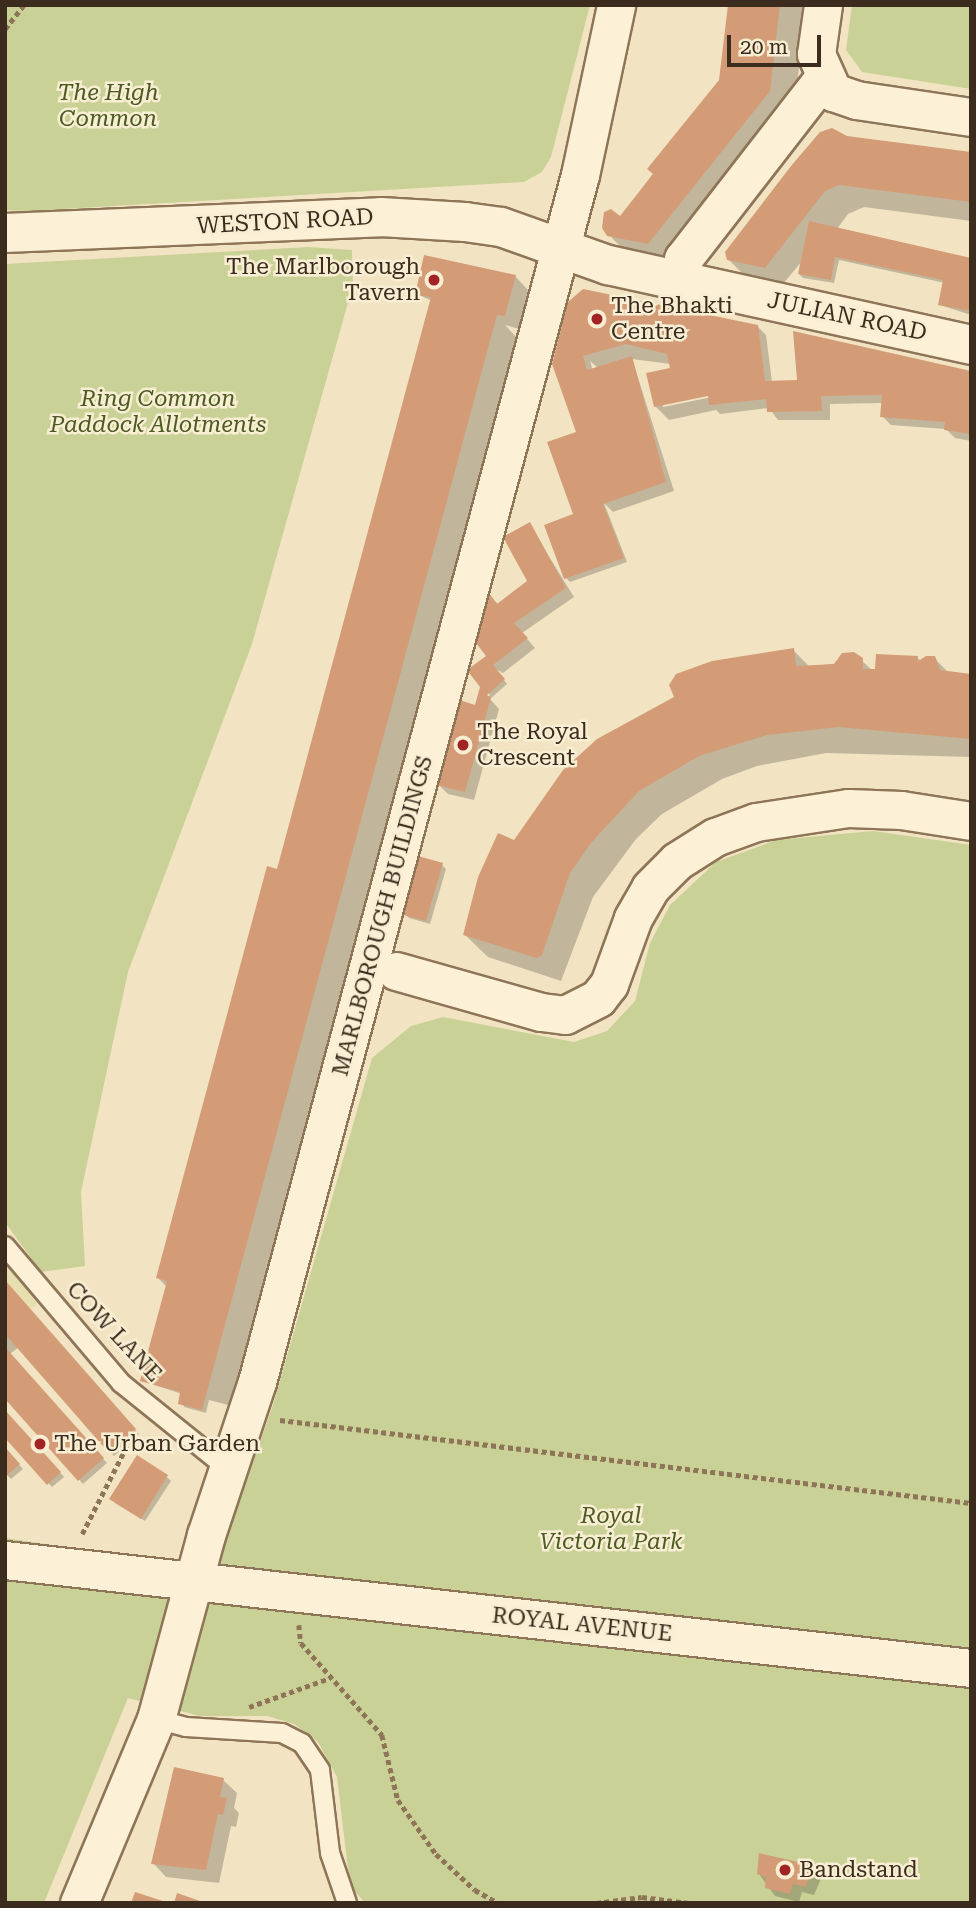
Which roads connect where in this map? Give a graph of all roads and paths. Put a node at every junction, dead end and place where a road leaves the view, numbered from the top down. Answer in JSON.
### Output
{"nodes":[{"id":1,"x":24,"y":5,"type":"edge"},
{"id":2,"x":616,"y":5,"type":"edge"},
{"id":3,"x":823,"y":5,"type":"edge"},
{"id":4,"x":5,"y":29,"type":"edge"},
{"id":5,"x":824,"y":77,"type":"junction"},
{"id":6,"x":971,"y":117,"type":"edge"},
{"id":7,"x":5,"y":233,"type":"edge"},
{"id":8,"x":560,"y":248,"type":"junction"},
{"id":9,"x":678,"y":281,"type":"junction"},
{"id":10,"x":971,"y":345,"type":"edge"},
{"id":11,"x":971,"y":821,"type":"edge"},
{"id":12,"x":396,"y":971,"type":"dead end"},
{"id":13,"x":5,"y":1246,"type":"edge"},
{"id":14,"x":275,"y":1419,"type":"dead end"},
{"id":15,"x":131,"y":1438,"type":"dead end"},
{"id":16,"x":228,"y":1469,"type":"junction"},
{"id":17,"x":971,"y":1503,"type":"edge"},
{"id":18,"x":5,"y":1560,"type":"edge"},
{"id":19,"x":72,"y":1568,"type":"junction"},
{"id":20,"x":193,"y":1581,"type":"junction"},
{"id":21,"x":294,"y":1593,"type":"junction"},
{"id":22,"x":971,"y":1668,"type":"edge"},
{"id":23,"x":330,"y":1678,"type":"junction"},
{"id":24,"x":156,"y":1719,"type":"junction"},
{"id":25,"x":232,"y":1729,"type":"junction"},
{"id":26,"x":79,"y":1903,"type":"edge"},
{"id":27,"x":348,"y":1903,"type":"edge"},
{"id":28,"x":498,"y":1903,"type":"edge"},
{"id":29,"x":596,"y":1903,"type":"edge"},
{"id":30,"x":689,"y":1903,"type":"edge"}],
"edges":[{"from":1,"to":4,"type":"path"},
{"from":2,"to":8,"type":"street","name":"MARLBOROUGH BUILDINGS"},
{"from":3,"to":5,"type":"street"},
{"from":5,"to":6,"type":"street"},
{"from":5,"to":9,"type":"street"},
{"from":7,"to":8,"type":"street","name":"WESTON ROAD"},
{"from":8,"to":9,"type":"street","name":"JULIAN ROAD"},
{"from":8,"to":16,"type":"street","name":"MARLBOROUGH BUILDINGS"},
{"from":9,"to":10,"type":"street","name":"JULIAN ROAD"},
{"from":11,"to":12,"type":"street"},
{"from":13,"to":16,"type":"lane","name":"COW LANE"},
{"from":14,"to":17,"type":"path"},
{"from":15,"to":19,"type":"path"},
{"from":16,"to":20,"type":"street","name":"MARLBOROUGH BUILDINGS"},
{"from":18,"to":19,"type":"street","name":"ROYAL AVENUE"},
{"from":19,"to":20,"type":"street","name":"ROYAL AVENUE"},
{"from":20,"to":21,"type":"street","name":"ROYAL AVENUE"},
{"from":20,"to":24,"type":"street","name":"MARLBOROUGH BUILDINGS"},
{"from":21,"to":22,"type":"street","name":"ROYAL AVENUE"},
{"from":21,"to":23,"type":"path"},
{"from":23,"to":25,"type":"path"},
{"from":23,"to":28,"type":"path"},
{"from":24,"to":25,"type":"lane"},
{"from":24,"to":26,"type":"street","name":"MARLBOROUGH BUILDINGS"},
{"from":25,"to":27,"type":"lane"},
{"from":29,"to":30,"type":"path"}]}
